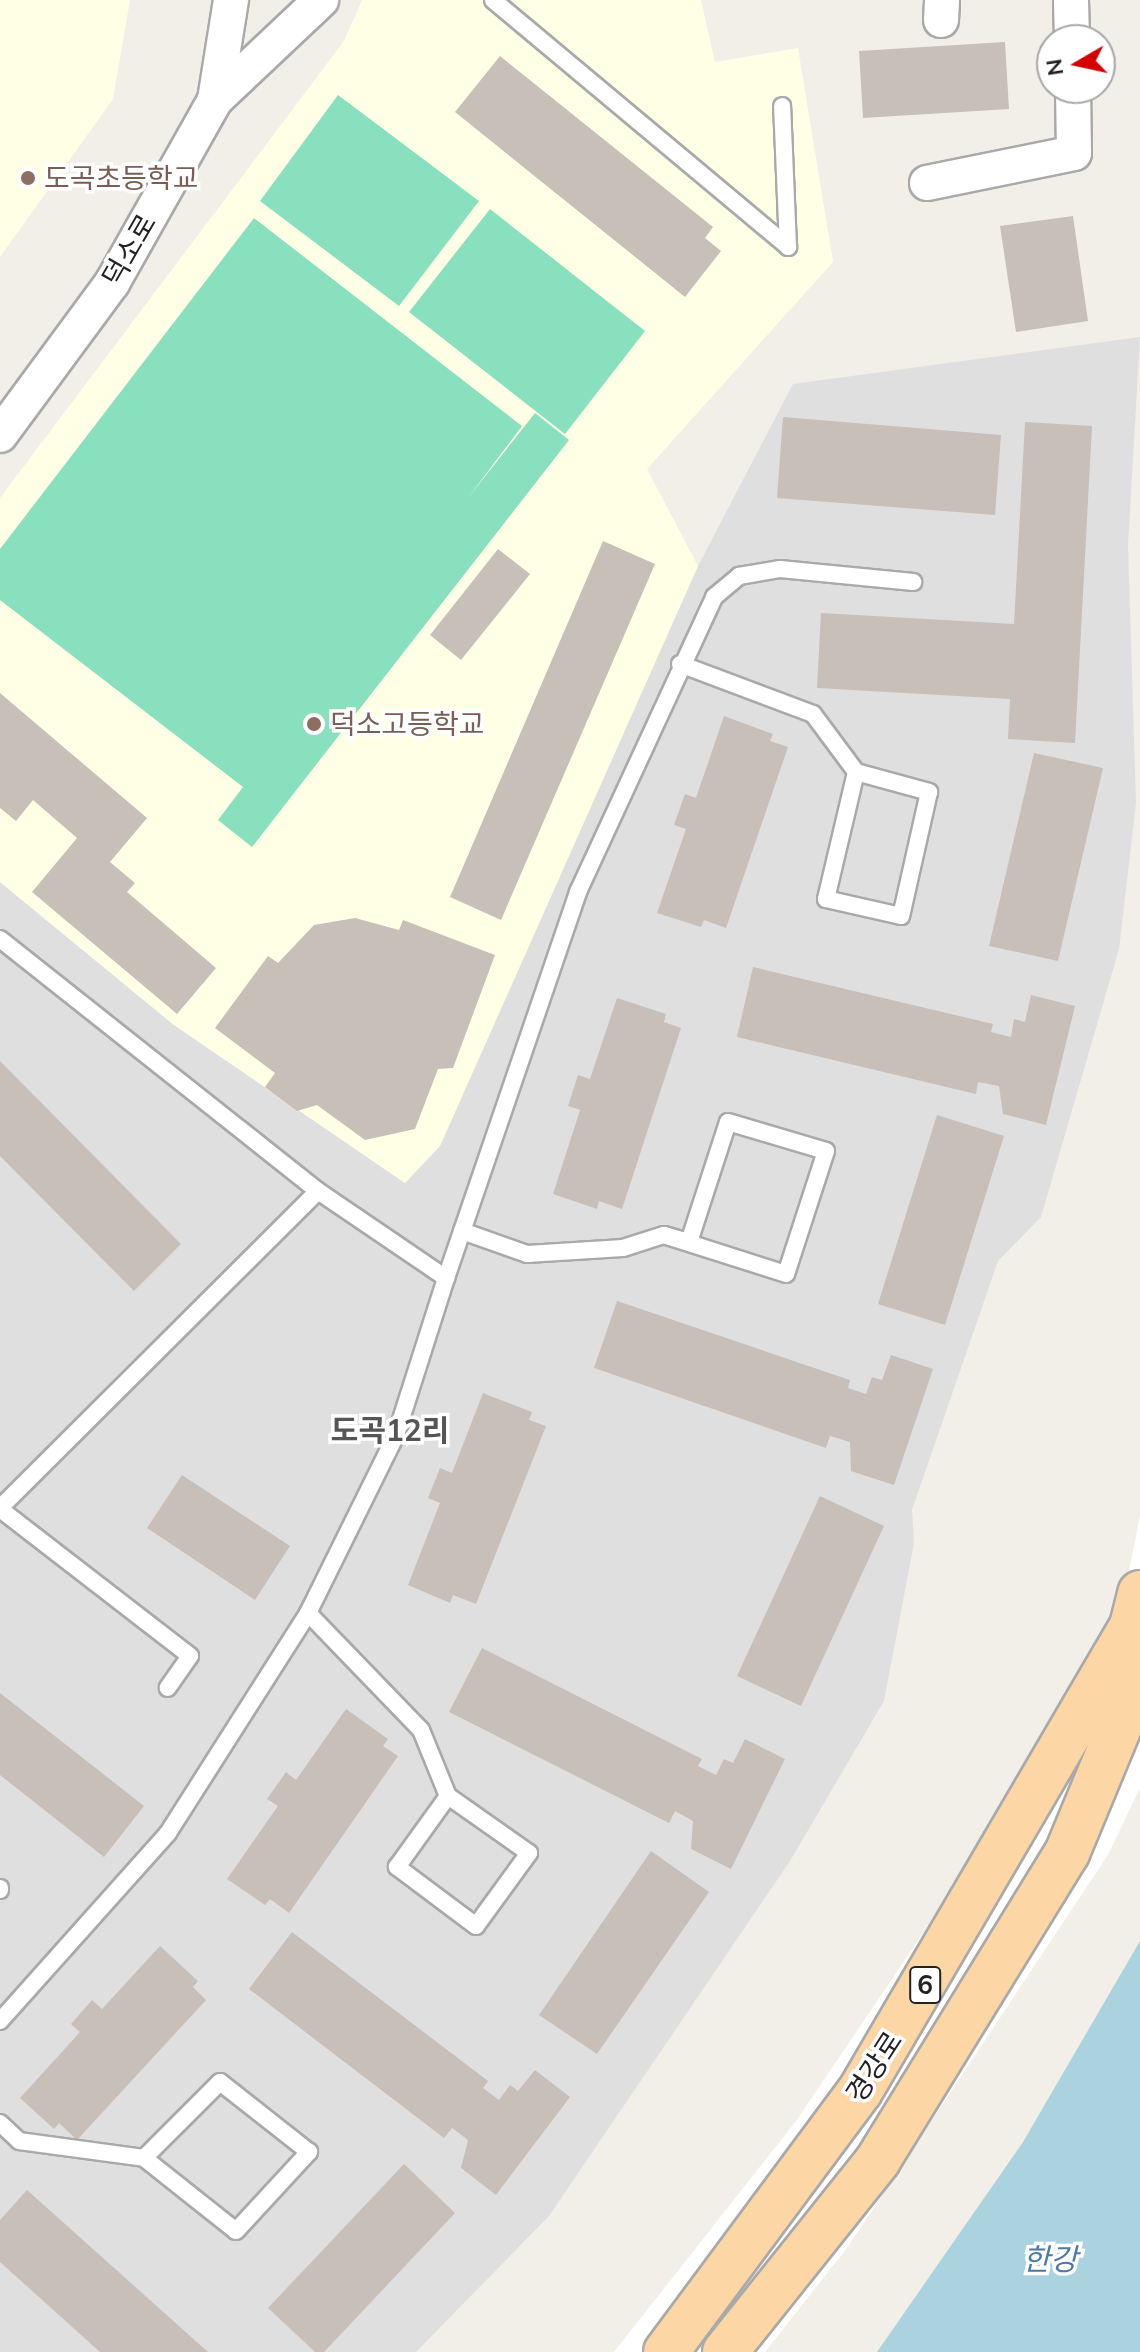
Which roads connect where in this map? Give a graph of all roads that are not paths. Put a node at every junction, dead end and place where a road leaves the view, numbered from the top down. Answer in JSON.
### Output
{"nodes":[{"id":1,"x":231,"y":0,"type":"edge"},
{"id":2,"x":321,"y":0,"type":"edge"},
{"id":3,"x":493,"y":0,"type":"edge"},
{"id":4,"x":1071,"y":0,"type":"edge"},
{"id":5,"x":1072,"y":24,"type":"edge"},
{"id":6,"x":215,"y":100,"type":"junction"},
{"id":7,"x":1073,"y":104,"type":"edge"},
{"id":8,"x":782,"y":106,"type":"dead end"},
{"id":9,"x":927,"y":183,"type":"dead end"},
{"id":10,"x":0,"y":435,"type":"edge"},
{"id":11,"x":913,"y":582,"type":"dead end"},
{"id":12,"x":680,"y":664,"type":"junction"},
{"id":13,"x":856,"y":772,"type":"junction"},
{"id":14,"x":0,"y":939,"type":"edge"},
{"id":15,"x":318,"y":1191,"type":"junction"},
{"id":16,"x":462,"y":1231,"type":"junction"},
{"id":17,"x":664,"y":1235,"type":"junction"},
{"id":18,"x":446,"y":1278,"type":"junction"},
{"id":19,"x":0,"y":1508,"type":"edge"},
{"id":20,"x":1140,"y":1593,"type":"edge"},
{"id":21,"x":308,"y":1613,"type":"junction"},
{"id":22,"x":1140,"y":1677,"type":"edge"},
{"id":23,"x":168,"y":1688,"type":"dead end"},
{"id":24,"x":448,"y":1796,"type":"junction"},
{"id":25,"x":0,"y":2021,"type":"edge"},
{"id":26,"x":0,"y":2123,"type":"edge"},
{"id":27,"x":144,"y":2158,"type":"junction"},
{"id":28,"x":666,"y":2352,"type":"edge"},
{"id":29,"x":725,"y":2352,"type":"edge"}],
"edges":[{"from":1,"to":6,"type":"street","name":"덕소로"},
{"from":2,"to":6,"type":"street"},
{"from":3,"to":8,"type":"lane"},
{"from":4,"to":5,"type":"street"},
{"from":6,"to":10,"type":"street","name":"덕소로"},
{"from":7,"to":9,"type":"street"},
{"from":11,"to":12,"type":"lane"},
{"from":12,"to":13,"type":"lane"},
{"from":12,"to":16,"type":"lane"},
{"from":13,"to":13,"type":"lane"},
{"from":14,"to":15,"type":"lane"},
{"from":15,"to":18,"type":"lane"},
{"from":15,"to":19,"type":"lane"},
{"from":16,"to":17,"type":"lane"},
{"from":16,"to":18,"type":"lane"},
{"from":17,"to":17,"type":"lane"},
{"from":18,"to":21,"type":"lane"},
{"from":19,"to":23,"type":"lane"},
{"from":20,"to":28,"type":"main road","name":"경강로","number":"6"},
{"from":21,"to":24,"type":"lane"},
{"from":21,"to":25,"type":"lane"},
{"from":22,"to":29,"type":"main road","name":"경강로","number":"6"},
{"from":24,"to":24,"type":"lane"},
{"from":26,"to":27,"type":"lane"},
{"from":27,"to":27,"type":"lane"}]}
